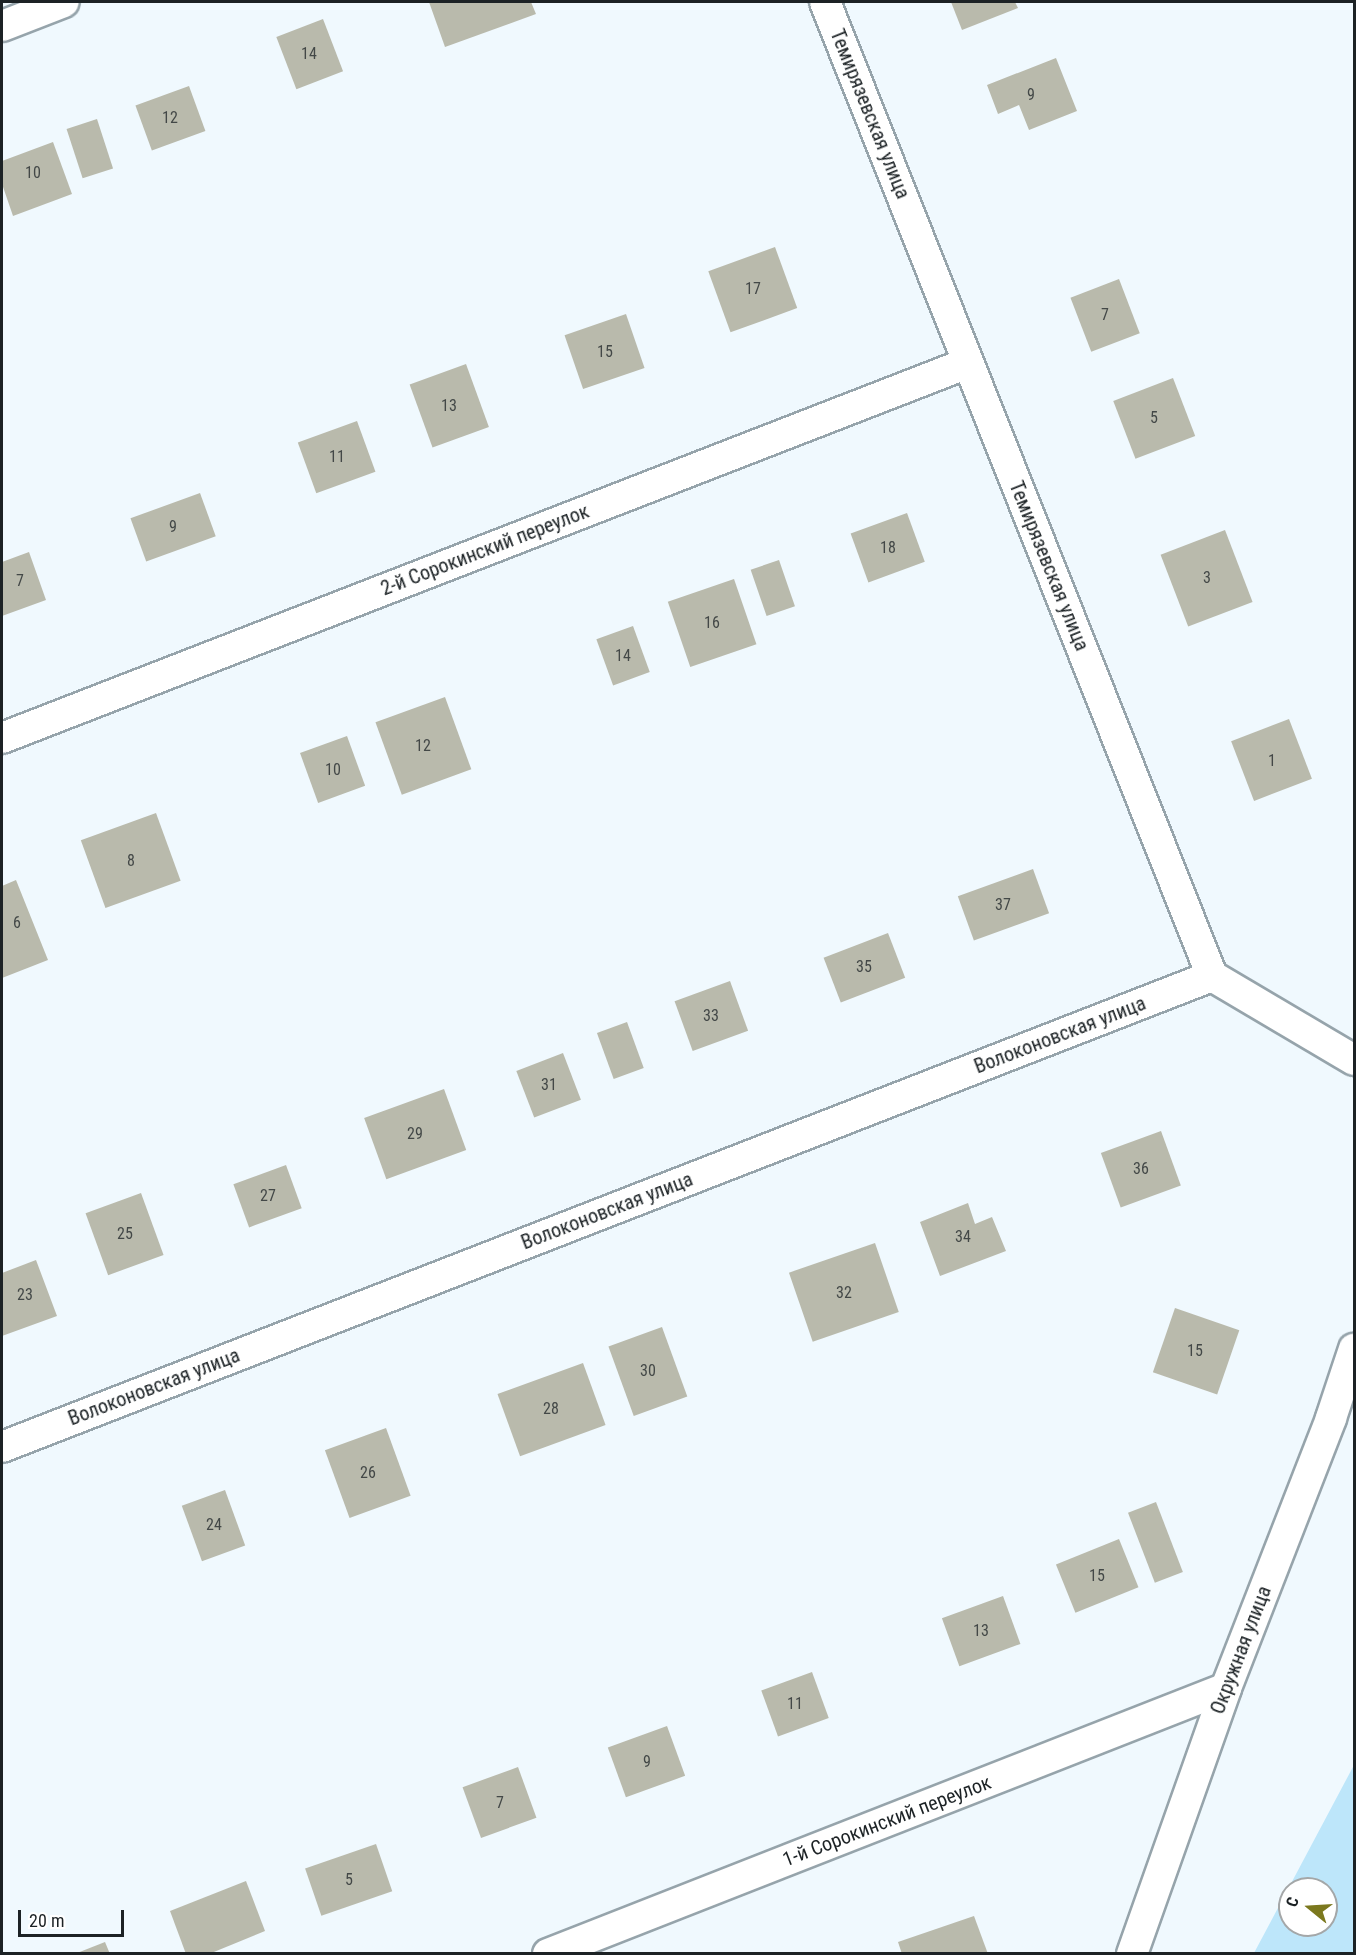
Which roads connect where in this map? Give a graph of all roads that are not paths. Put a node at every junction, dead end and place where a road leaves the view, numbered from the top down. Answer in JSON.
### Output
{"nodes":[{"id":1,"x":64,"y":2,"type":"edge"},
{"id":2,"x":825,"y":2,"type":"edge"},
{"id":3,"x":2,"y":26,"type":"edge"},
{"id":4,"x":968,"y":363,"type":"junction"},
{"id":5,"x":2,"y":738,"type":"edge"},
{"id":6,"x":1212,"y":976,"type":"junction"},
{"id":7,"x":1354,"y":1060,"type":"edge"},
{"id":8,"x":1354,"y":1349,"type":"edge"},
{"id":9,"x":2,"y":1447,"type":"edge"},
{"id":10,"x":1226,"y":1688,"type":"junction"},
{"id":11,"x":548,"y":1953,"type":"edge"},
{"id":12,"x":1132,"y":1953,"type":"edge"}],
"edges":[{"from":1,"to":3,"type":"street"},
{"from":2,"to":4,"type":"street","name":"Темирязевская улица"},
{"from":4,"to":5,"type":"street","name":"2-й Сорокинский переулок"},
{"from":4,"to":6,"type":"street","name":"Темирязевская улица"},
{"from":6,"to":7,"type":"street"},
{"from":6,"to":9,"type":"street","name":"Волоконовская улица"},
{"from":8,"to":10,"type":"street","name":"Окружная улица"},
{"from":10,"to":11,"type":"street","name":"1-й Сорокинский переулок"},
{"from":10,"to":12,"type":"street","name":"Окружная улица"}]}
